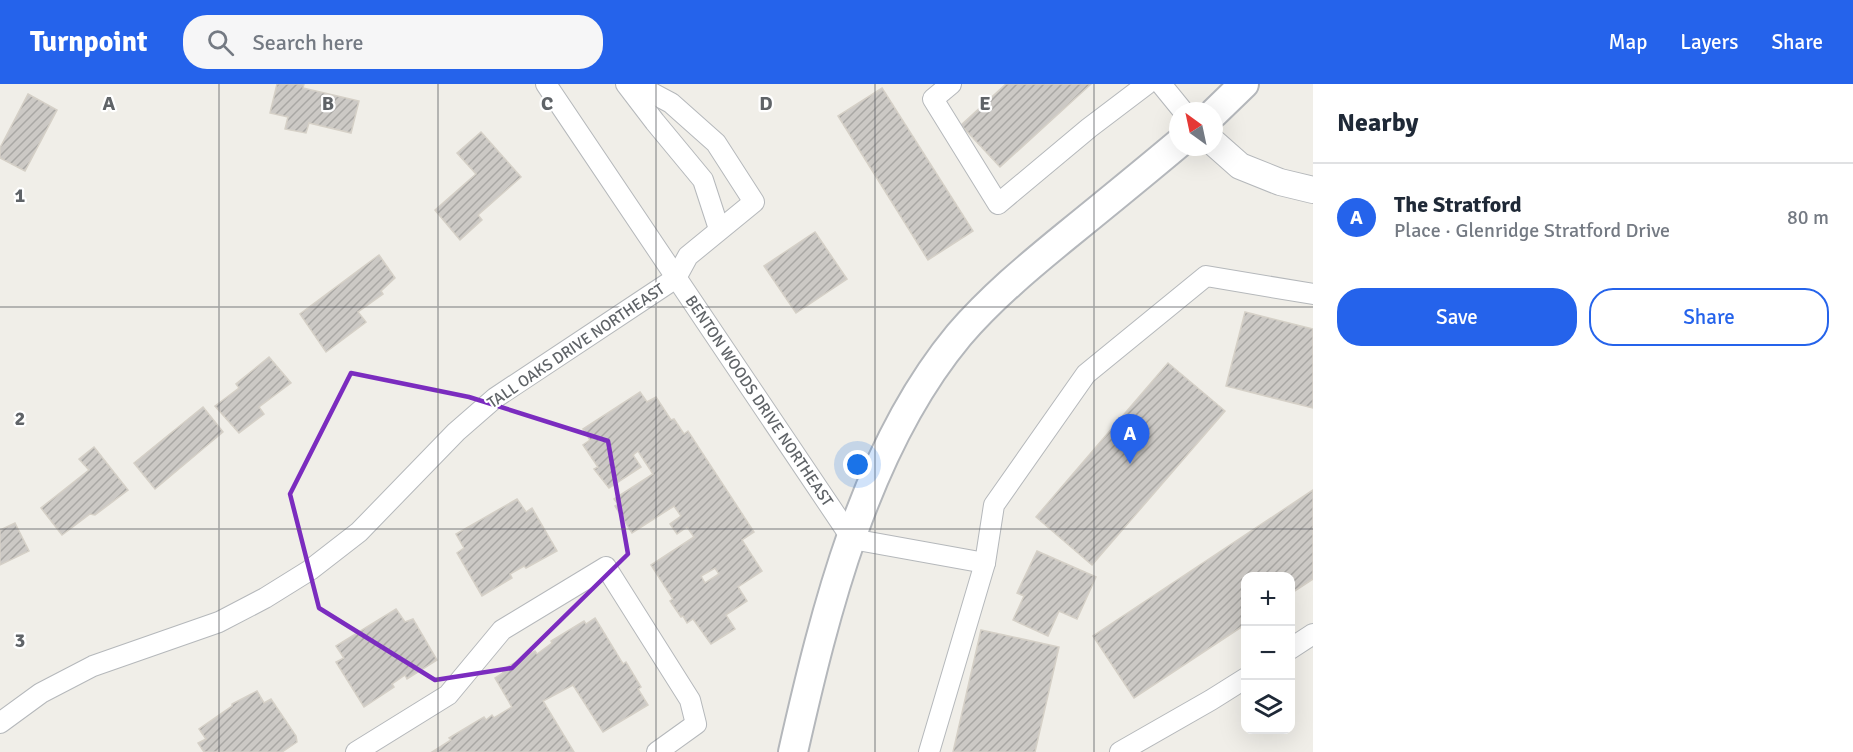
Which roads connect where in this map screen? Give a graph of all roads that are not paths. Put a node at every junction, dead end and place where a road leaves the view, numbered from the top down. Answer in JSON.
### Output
{"nodes":[{"id":1,"x":546,"y":84,"type":"edge"},
{"id":2,"x":626,"y":84,"type":"edge"},
{"id":3,"x":635,"y":84,"type":"edge"},
{"id":4,"x":951,"y":84,"type":"edge"},
{"id":5,"x":1147,"y":84,"type":"edge"},
{"id":6,"x":1161,"y":84,"type":"edge"},
{"id":7,"x":1245,"y":84,"type":"edge"},
{"id":8,"x":1176,"y":102,"type":"edge"},
{"id":9,"x":1223,"y":105,"type":"edge"},
{"id":10,"x":1169,"y":151,"type":"edge"},
{"id":11,"x":1223,"y":151,"type":"edge"},
{"id":12,"x":1313,"y":190,"type":"edge"},
{"id":13,"x":719,"y":230,"type":"junction"},
{"id":14,"x":676,"y":278,"type":"junction"},
{"id":15,"x":1313,"y":294,"type":"edge"},
{"id":16,"x":852,"y":538,"type":"junction"},
{"id":17,"x":985,"y":563,"type":"junction"},
{"id":18,"x":1313,"y":634,"type":"edge"},
{"id":19,"x":1295,"y":646,"type":"edge"},
{"id":20,"x":1242,"y":680,"type":"edge"},
{"id":21,"x":0,"y":723,"type":"edge"},
{"id":22,"x":356,"y":752,"type":"edge"},
{"id":23,"x":657,"y":752,"type":"edge"},
{"id":24,"x":793,"y":752,"type":"edge"},
{"id":25,"x":929,"y":752,"type":"edge"},
{"id":26,"x":1120,"y":752,"type":"edge"}],
"edges":[{"from":1,"to":14,"type":"street","name":"BENTON WOODS DRIVE NORTHEAST"},
{"from":2,"to":13,"type":"street"},
{"from":3,"to":13,"type":"street"},
{"from":4,"to":5,"type":"street"},
{"from":6,"to":8,"type":"street"},
{"from":7,"to":9,"type":"main road"},
{"from":10,"to":16,"type":"main road"},
{"from":11,"to":12,"type":"street"},
{"from":13,"to":14,"type":"street"},
{"from":14,"to":16,"type":"street","name":"BENTON WOODS DRIVE NORTHEAST"},
{"from":14,"to":21,"type":"street","name":"TALL OAKS DRIVE NORTHEAST"},
{"from":15,"to":17,"type":"street"},
{"from":16,"to":17,"type":"street"},
{"from":16,"to":24,"type":"main road"},
{"from":17,"to":25,"type":"street"},
{"from":18,"to":19,"type":"street"},
{"from":20,"to":26,"type":"street"},
{"from":22,"to":23,"type":"street"}]}
